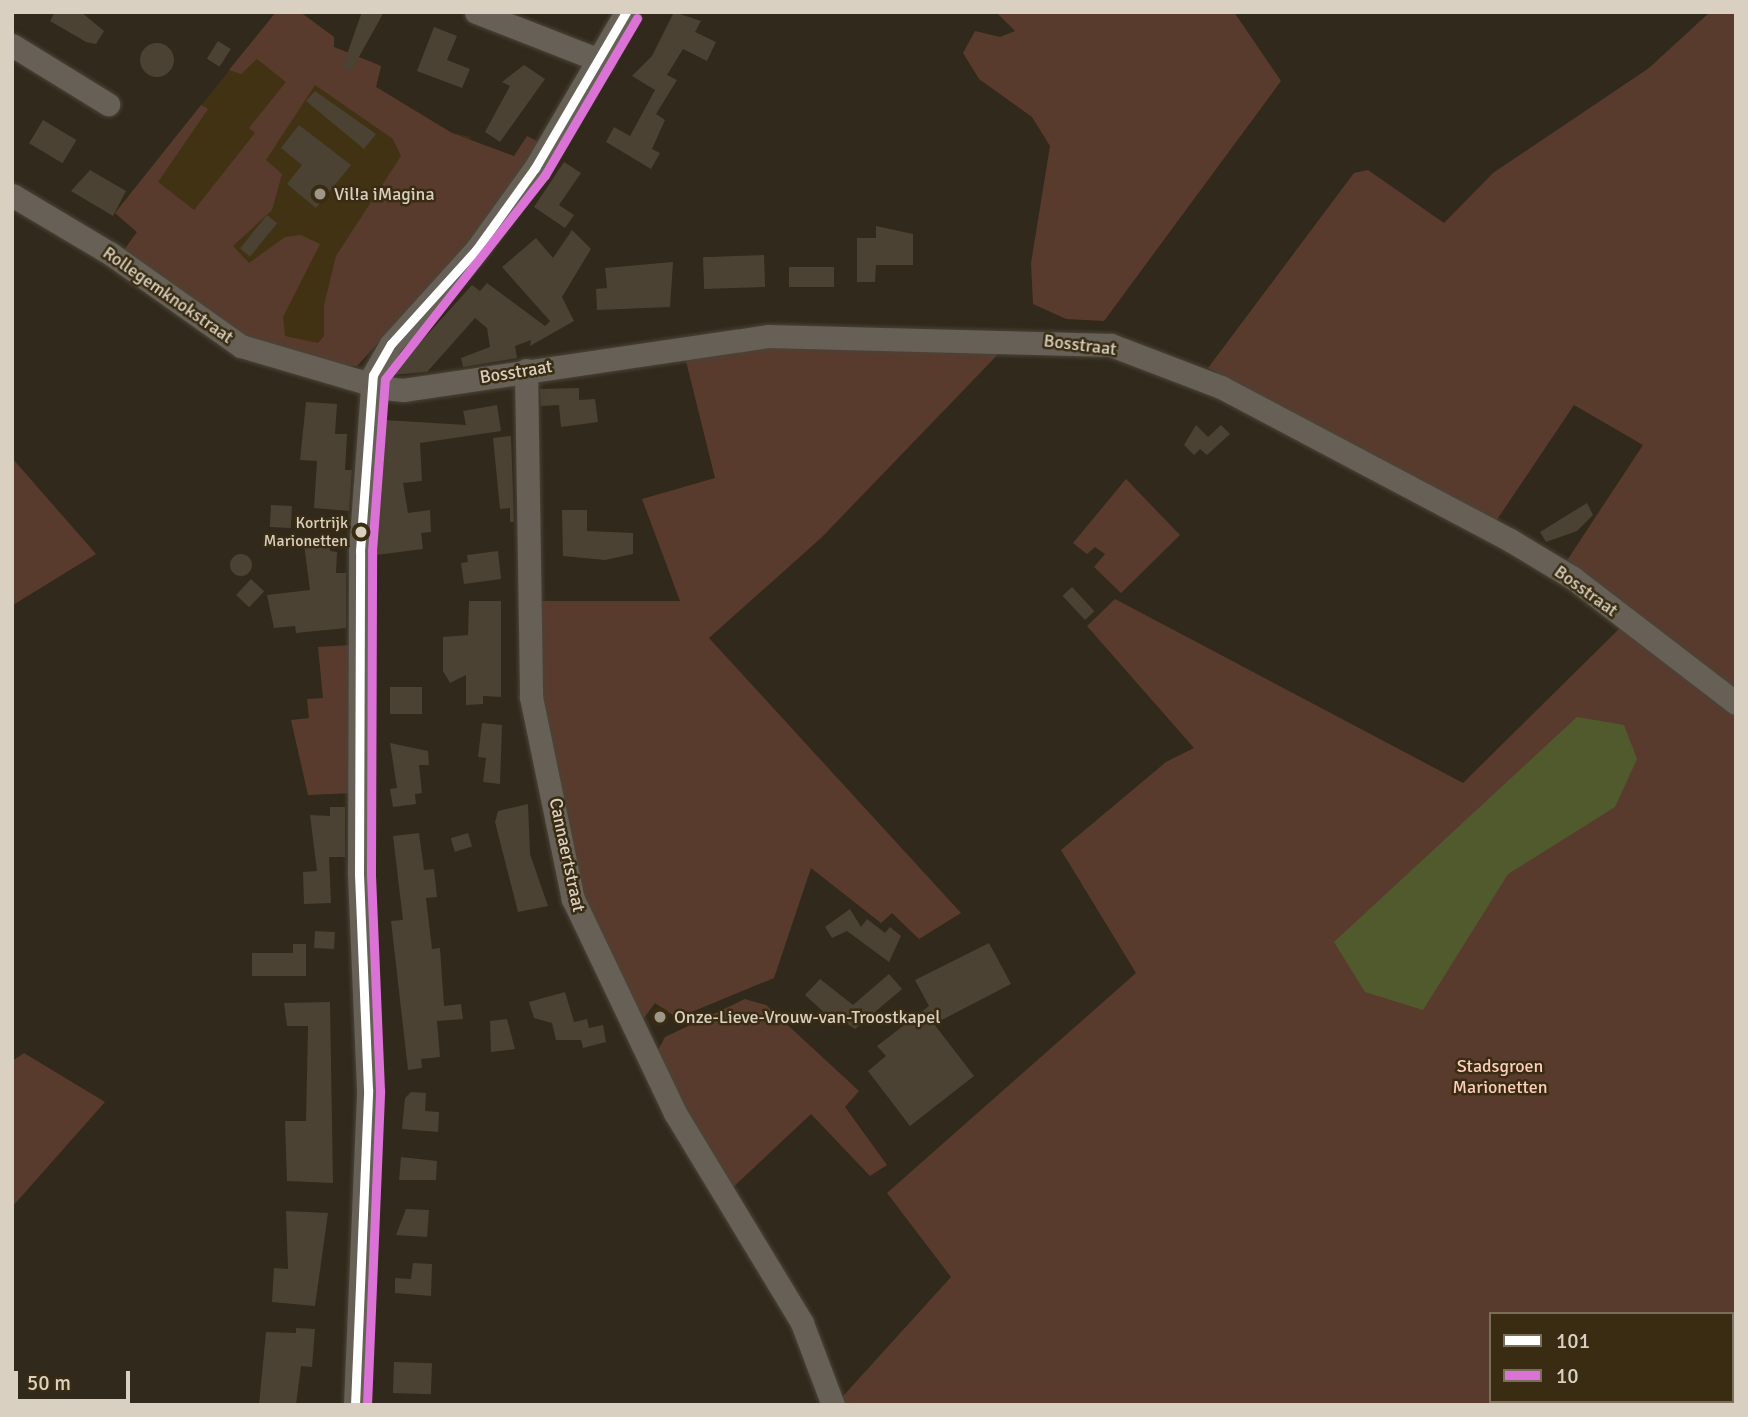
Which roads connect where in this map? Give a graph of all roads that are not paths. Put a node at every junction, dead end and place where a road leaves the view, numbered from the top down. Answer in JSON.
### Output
{"nodes":[{"id":1,"x":476,"y":12,"type":"edge"},
{"id":2,"x":626,"y":12,"type":"edge"},
{"id":3,"x":12,"y":45,"type":"edge"},
{"id":4,"x":602,"y":61,"type":"junction"},
{"id":5,"x":108,"y":104,"type":"dead end"},
{"id":6,"x":12,"y":195,"type":"edge"},
{"id":7,"x":526,"y":370,"type":"junction"},
{"id":8,"x":373,"y":386,"type":"junction"},
{"id":9,"x":1736,"y":703,"type":"edge"},
{"id":10,"x":355,"y":1405,"type":"edge"},
{"id":11,"x":833,"y":1405,"type":"edge"}],
"edges":[{"from":1,"to":4,"type":"street"},
{"from":2,"to":4,"type":"street"},
{"from":3,"to":5,"type":"street"},
{"from":4,"to":8,"type":"street"},
{"from":6,"to":8,"type":"street","name":"Rollegemknokstraat"},
{"from":7,"to":8,"type":"street","name":"Bosstraat"},
{"from":7,"to":9,"type":"street","name":"Bosstraat"},
{"from":7,"to":11,"type":"street","name":"Cannaertstraat"},
{"from":8,"to":10,"type":"street"}]}
